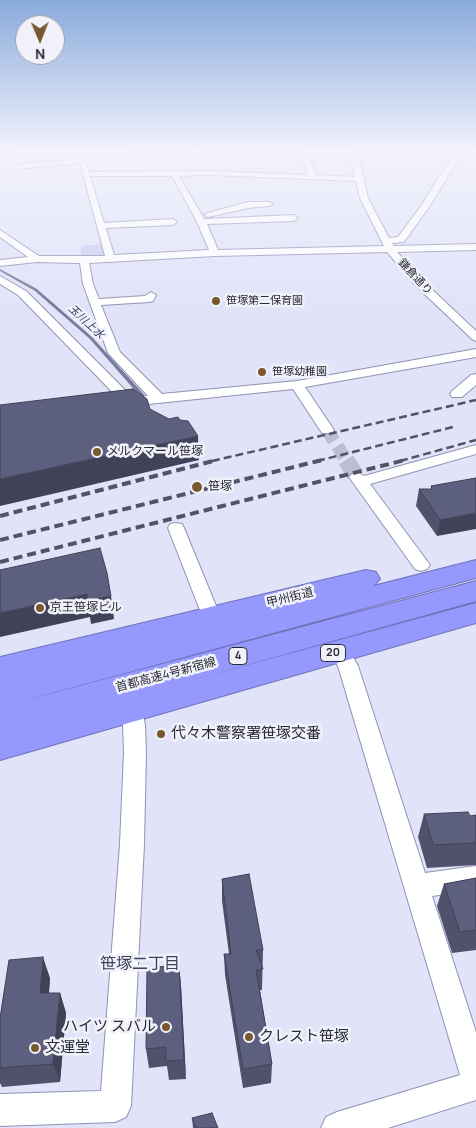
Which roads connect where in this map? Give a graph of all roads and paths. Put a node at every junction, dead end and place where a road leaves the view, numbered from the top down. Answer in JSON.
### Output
{"nodes":[{"id":1,"x":93,"y":202,"type":"edge"},
{"id":2,"x":190,"y":202,"type":"edge"},
{"id":3,"x":366,"y":202,"type":"edge"},
{"id":4,"x":428,"y":202,"type":"edge"},
{"id":5,"x":268,"y":204,"type":"dead end"},
{"id":6,"x":294,"y":218,"type":"dead end"},
{"id":7,"x":200,"y":219,"type":"junction"},
{"id":8,"x":173,"y":222,"type":"dead end"},
{"id":9,"x":101,"y":226,"type":"junction"},
{"id":10,"x":0,"y":233,"type":"edge"},
{"id":11,"x":389,"y":246,"type":"junction"},
{"id":12,"x":476,"y":248,"type":"edge"},
{"id":13,"x":214,"y":253,"type":"junction"},
{"id":14,"x":110,"y":258,"type":"junction"},
{"id":15,"x":37,"y":259,"type":"junction"},
{"id":16,"x":84,"y":260,"type":"junction"},
{"id":17,"x":0,"y":262,"type":"edge"},
{"id":18,"x":0,"y":279,"type":"edge"},
{"id":19,"x":151,"y":294,"type":"dead end"},
{"id":20,"x":97,"y":302,"type":"junction"},
{"id":21,"x":476,"y":337,"type":"edge"},
{"id":22,"x":476,"y":353,"type":"edge"},
{"id":23,"x":463,"y":355,"type":"junction"},
{"id":24,"x":476,"y":362,"type":"edge"},
{"id":25,"x":476,"y":378,"type":"edge"},
{"id":26,"x":297,"y":384,"type":"junction"},
{"id":27,"x":457,"y":394,"type":"dead end"},
{"id":28,"x":157,"y":399,"type":"junction"},
{"id":29,"x":130,"y":402,"type":"junction"},
{"id":30,"x":109,"y":404,"type":"edge"},
{"id":31,"x":327,"y":430,"type":"tunnel mouth"},
{"id":32,"x":476,"y":449,"type":"edge"},
{"id":33,"x":176,"y":528,"type":"dead end"},
{"id":34,"x":476,"y":550,"type":"edge"},
{"id":35,"x":421,"y":565,"type":"junction"},
{"id":36,"x":476,"y":569,"type":"edge"},
{"id":37,"x":476,"y":591,"type":"edge"},
{"id":38,"x":476,"y":613,"type":"edge"},
{"id":39,"x":212,"y":618,"type":"junction"},
{"id":40,"x":104,"y":644,"type":"junction"},
{"id":41,"x":340,"y":651,"type":"junction"},
{"id":42,"x":0,"y":668,"type":"edge"},
{"id":43,"x":0,"y":674,"type":"edge"},
{"id":44,"x":0,"y":694,"type":"edge"},
{"id":45,"x":131,"y":709,"type":"junction"},
{"id":46,"x":0,"y":720,"type":"edge"},
{"id":47,"x":0,"y":740,"type":"edge"},
{"id":48,"x":0,"y":746,"type":"edge"},
{"id":49,"x":476,"y":878,"type":"edge"},
{"id":50,"x":416,"y":886,"type":"junction"},
{"id":51,"x":476,"y":1073,"type":"edge"},
{"id":52,"x":476,"y":1085,"type":"edge"},
{"id":53,"x":0,"y":1110,"type":"edge"},
{"id":54,"x":337,"y":1128,"type":"edge"}],
"edges":[{"from":1,"to":9,"type":"street"},
{"from":2,"to":7,"type":"street"},
{"from":3,"to":11,"type":"street","name":"鎌倉通り"},
{"from":4,"to":11,"type":"street"},
{"from":5,"to":7,"type":"street"},
{"from":6,"to":7,"type":"street"},
{"from":7,"to":13,"type":"street"},
{"from":8,"to":9,"type":"street"},
{"from":9,"to":14,"type":"street"},
{"from":10,"to":15,"type":"street"},
{"from":11,"to":12,"type":"street"},
{"from":11,"to":13,"type":"street"},
{"from":11,"to":21,"type":"street","name":"鎌倉通り"},
{"from":13,"to":14,"type":"street"},
{"from":14,"to":16,"type":"street"},
{"from":15,"to":16,"type":"street"},
{"from":15,"to":17,"type":"street"},
{"from":16,"to":20,"type":"street"},
{"from":18,"to":29,"type":"street"},
{"from":19,"to":20,"type":"street"},
{"from":20,"to":28,"type":"street"},
{"from":22,"to":23,"type":"street"},
{"from":23,"to":24,"type":"street"},
{"from":23,"to":26,"type":"street"},
{"from":25,"to":27,"type":"street"},
{"from":26,"to":28,"type":"street"},
{"from":26,"to":31,"type":"street"},
{"from":28,"to":29,"type":"street"},
{"from":29,"to":30,"type":"street"},
{"from":32,"to":35,"type":"street"},
{"from":33,"to":39,"type":"street"},
{"from":34,"to":35,"type":"highway","name":"甲州街道"},
{"from":35,"to":39,"type":"highway","name":"甲州街道"},
{"from":36,"to":44,"type":"highway","name":"首都高速4号新宿線","number":"4"},
{"from":37,"to":46,"type":"highway","name":"首都高速4号新宿線","number":"4"},
{"from":38,"to":41,"type":"highway","number":"20"},
{"from":39,"to":40,"type":"highway","name":"甲州街道"},
{"from":40,"to":42,"type":"highway","name":"甲州街道"},
{"from":40,"to":43,"type":"highway","name":"甲州街道"},
{"from":41,"to":45,"type":"highway","number":"20"},
{"from":41,"to":50,"type":"street"},
{"from":45,"to":47,"type":"highway","number":"20"},
{"from":45,"to":48,"type":"highway","number":"20"},
{"from":45,"to":53,"type":"street"},
{"from":49,"to":50,"type":"street"},
{"from":50,"to":51,"type":"street"},
{"from":52,"to":54,"type":"street"}]}
